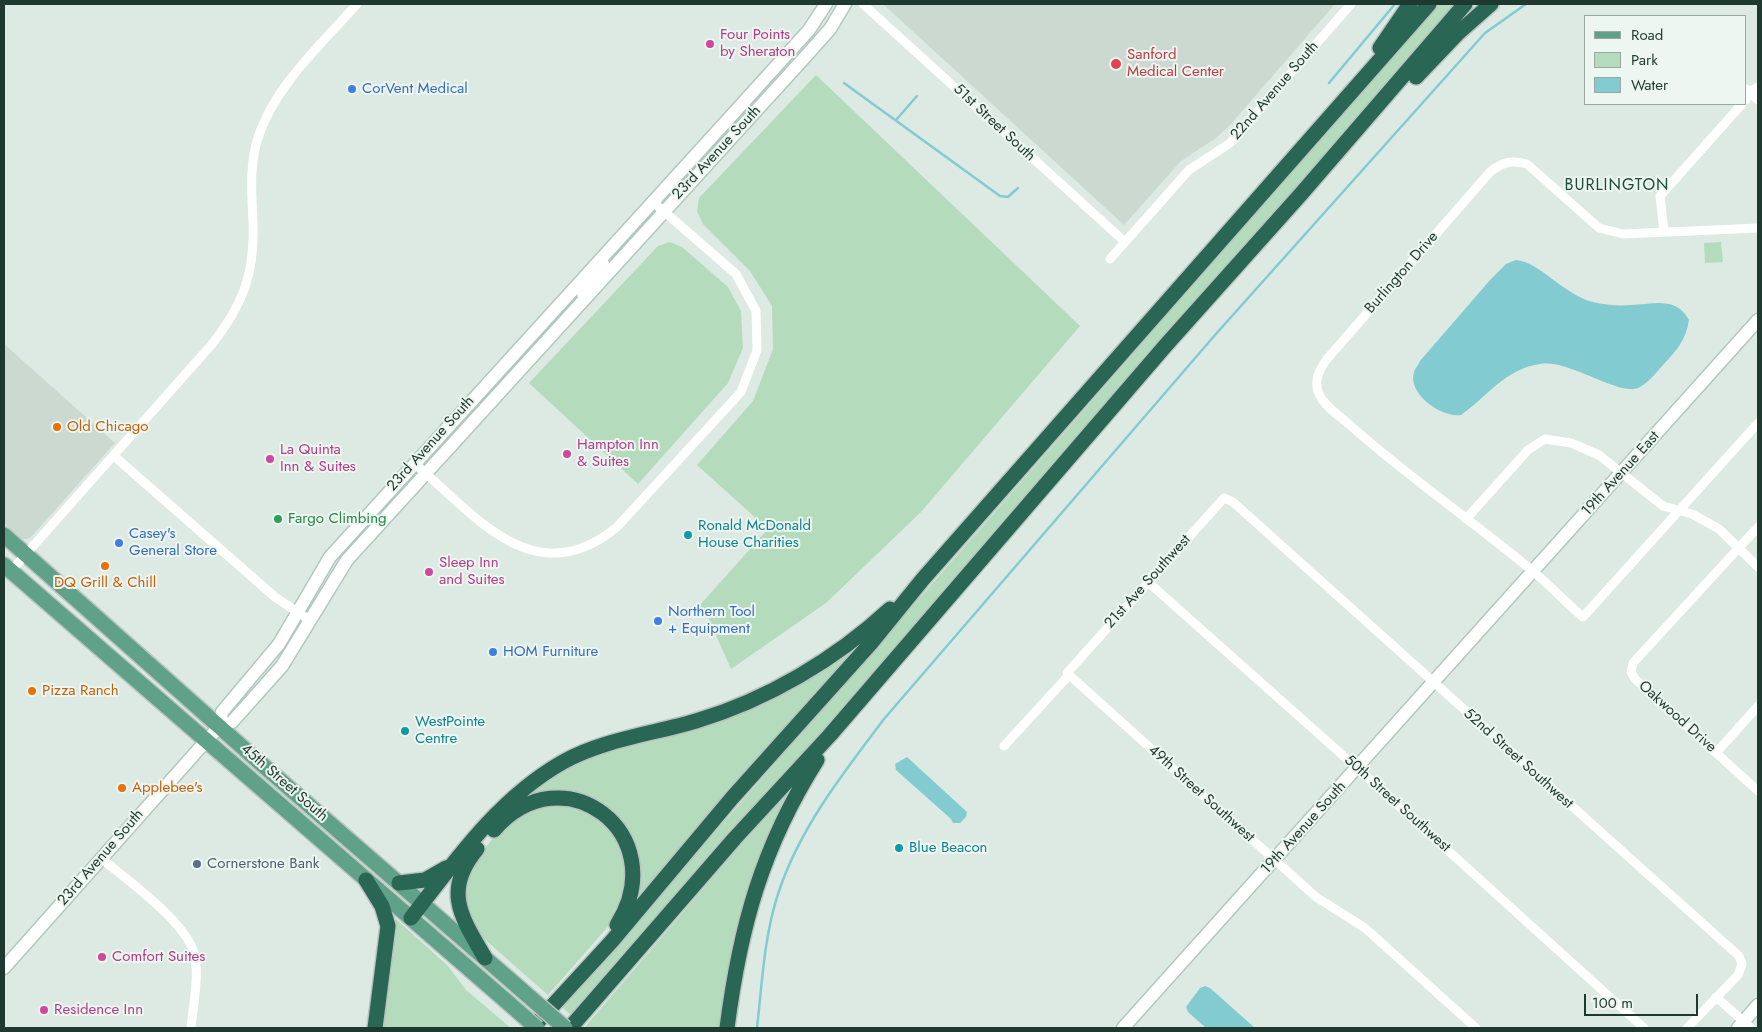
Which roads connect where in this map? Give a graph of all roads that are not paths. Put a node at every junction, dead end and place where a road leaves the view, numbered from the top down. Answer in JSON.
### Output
{"nodes":[{"id":1,"x":357,"y":4,"type":"edge"},
{"id":2,"x":826,"y":4,"type":"edge"},
{"id":3,"x":845,"y":4,"type":"edge"},
{"id":4,"x":863,"y":4,"type":"edge"},
{"id":5,"x":1351,"y":4,"type":"edge"},
{"id":6,"x":1410,"y":4,"type":"edge"},
{"id":7,"x":1429,"y":4,"type":"edge"},
{"id":8,"x":1465,"y":4,"type":"edge"},
{"id":9,"x":1490,"y":4,"type":"edge"},
{"id":10,"x":1758,"y":87,"type":"edge"},
{"id":11,"x":1747,"y":94,"type":"edge"},
{"id":12,"x":1758,"y":100,"type":"edge"},
{"id":13,"x":1741,"y":105,"type":"edge"},
{"id":14,"x":1332,"y":116,"type":"junction"},
{"id":15,"x":1302,"y":194,"type":"junction"},
{"id":16,"x":652,"y":202,"type":"junction"},
{"id":17,"x":663,"y":211,"type":"junction"},
{"id":18,"x":1758,"y":228,"type":"edge"},
{"id":19,"x":1664,"y":232,"type":"junction"},
{"id":20,"x":1125,"y":242,"type":"junction"},
{"id":21,"x":610,"y":247,"type":"junction"},
{"id":22,"x":1110,"y":259,"type":"dead end"},
{"id":23,"x":570,"y":292,"type":"junction"},
{"id":24,"x":583,"y":299,"type":"junction"},
{"id":25,"x":1758,"y":320,"type":"edge"},
{"id":26,"x":550,"y":336,"type":"junction"},
{"id":27,"x":1758,"y":423,"type":"edge"},
{"id":28,"x":114,"y":456,"type":"junction"},
{"id":29,"x":414,"y":464,"type":"junction"},
{"id":30,"x":426,"y":473,"type":"junction"},
{"id":31,"x":1622,"y":474,"type":"junction"},
{"id":32,"x":1233,"y":502,"type":"joint"},
{"id":33,"x":1679,"y":510,"type":"junction"},
{"id":34,"x":1466,"y":519,"type":"junction"},
{"id":35,"x":1758,"y":527,"type":"edge"},
{"id":36,"x":4,"y":535,"type":"edge"},
{"id":37,"x":1739,"y":548,"type":"junction"},
{"id":38,"x":26,"y":554,"type":"junction"},
{"id":39,"x":1758,"y":567,"type":"edge"},
{"id":40,"x":7,"y":568,"type":"edge"},
{"id":41,"x":1533,"y":572,"type":"junction"},
{"id":42,"x":923,"y":579,"type":"junction"},
{"id":43,"x":1148,"y":582,"type":"junction"},
{"id":44,"x":297,"y":612,"type":"junction"},
{"id":45,"x":310,"y":621,"type":"junction"},
{"id":46,"x":1485,"y":628,"type":"joint"},
{"id":47,"x":1068,"y":674,"type":"junction"},
{"id":48,"x":1434,"y":683,"type":"junction"},
{"id":49,"x":1758,"y":706,"type":"edge"},
{"id":50,"x":838,"y":726,"type":"junction"},
{"id":51,"x":220,"y":727,"type":"junction"},
{"id":52,"x":206,"y":742,"type":"junction"},
{"id":53,"x":1004,"y":746,"type":"dead end"},
{"id":54,"x":1716,"y":753,"type":"junction"},
{"id":55,"x":1358,"y":768,"type":"junction"},
{"id":56,"x":1758,"y":791,"type":"edge"},
{"id":57,"x":101,"y":858,"type":"junction"},
{"id":58,"x":1274,"y":860,"type":"junction"},
{"id":59,"x":455,"y":862,"type":"junction"},
{"id":60,"x":366,"y":880,"type":"junction"},
{"id":61,"x":399,"y":883,"type":"junction"},
{"id":62,"x":422,"y":903,"type":"junction"},
{"id":63,"x":411,"y":918,"type":"junction"},
{"id":64,"x":485,"y":958,"type":"junction"},
{"id":65,"x":596,"y":959,"type":"junction"},
{"id":66,"x":4,"y":968,"type":"edge"},
{"id":67,"x":1716,"y":997,"type":"junction"},
{"id":68,"x":1758,"y":1006,"type":"edge"},
{"id":69,"x":1744,"y":1026,"type":"edge"},
{"id":70,"x":191,"y":1028,"type":"edge"},
{"id":71,"x":375,"y":1028,"type":"edge"},
{"id":72,"x":532,"y":1028,"type":"edge"},
{"id":73,"x":537,"y":1028,"type":"edge"},
{"id":74,"x":565,"y":1028,"type":"edge"},
{"id":75,"x":571,"y":1028,"type":"edge"},
{"id":76,"x":726,"y":1028,"type":"edge"},
{"id":77,"x":1123,"y":1028,"type":"edge"},
{"id":78,"x":1476,"y":1028,"type":"edge"},
{"id":79,"x":1644,"y":1028,"type":"edge"},
{"id":80,"x":1687,"y":1028,"type":"edge"}],
"edges":[{"from":1,"to":28,"type":"street"},
{"from":2,"to":16,"type":"street","name":"23rd Avenue South"},
{"from":3,"to":17,"type":"street","name":"23rd Avenue South"},
{"from":4,"to":20,"type":"street","name":"51st Street South"},
{"from":5,"to":20,"type":"street","name":"22nd Avenue South"},
{"from":6,"to":14,"type":"highway"},
{"from":7,"to":14,"type":"highway"},
{"from":8,"to":15,"type":"highway"},
{"from":9,"to":15,"type":"highway"},
{"from":10,"to":11,"type":"street"},
{"from":11,"to":12,"type":"street"},
{"from":13,"to":19,"type":"street"},
{"from":14,"to":42,"type":"highway"},
{"from":15,"to":50,"type":"highway"},
{"from":16,"to":17,"type":"street"},
{"from":16,"to":21,"type":"street","name":"23rd Avenue South"},
{"from":17,"to":24,"type":"street","name":"23rd Avenue South"},
{"from":17,"to":30,"type":"street"},
{"from":18,"to":19,"type":"street","name":"Burlington Drive"},
{"from":19,"to":34,"type":"street","name":"Burlington Drive"},
{"from":20,"to":22,"type":"street","name":"22nd Avenue South"},
{"from":21,"to":23,"type":"street","name":"23rd Avenue South"},
{"from":21,"to":24,"type":"street","name":"23rd Avenue South"},
{"from":23,"to":26,"type":"street","name":"23rd Avenue South"},
{"from":23,"to":29,"type":"street","name":"23rd Avenue South"},
{"from":24,"to":26,"type":"street","name":"23rd Avenue South"},
{"from":25,"to":31,"type":"street","name":"19th Avenue East"},
{"from":26,"to":30,"type":"street","name":"23rd Avenue South"},
{"from":27,"to":33,"type":"street"},
{"from":28,"to":38,"type":"street"},
{"from":28,"to":44,"type":"street"},
{"from":29,"to":30,"type":"street"},
{"from":29,"to":44,"type":"street","name":"23rd Avenue South"},
{"from":30,"to":45,"type":"street","name":"23rd Avenue South"},
{"from":31,"to":33,"type":"street"},
{"from":31,"to":34,"type":"street"},
{"from":31,"to":41,"type":"street","name":"19th Avenue East"},
{"from":32,"to":43,"type":"street","name":"21st Ave Southwest"},
{"from":32,"to":48,"type":"street","name":"52nd Street Southwest"},
{"from":33,"to":37,"type":"street"},
{"from":33,"to":41,"type":"street"},
{"from":34,"to":41,"type":"street","name":"Burlington Drive"},
{"from":35,"to":37,"type":"street"},
{"from":36,"to":38,"type":"main road","name":"45th Street South"},
{"from":37,"to":39,"type":"street"},
{"from":37,"to":54,"type":"street","name":"Oakwood Drive"},
{"from":38,"to":40,"type":"street"},
{"from":38,"to":51,"type":"main road","name":"45th Street South"},
{"from":40,"to":52,"type":"main road","name":"45th Street South"},
{"from":41,"to":46,"type":"street","name":"19th Avenue East"},
{"from":42,"to":59,"type":"highway"},
{"from":42,"to":65,"type":"highway"},
{"from":43,"to":47,"type":"street","name":"21st Ave Southwest"},
{"from":43,"to":55,"type":"street","name":"50th Street Southwest"},
{"from":44,"to":45,"type":"street"},
{"from":44,"to":51,"type":"street","name":"23rd Avenue South"},
{"from":45,"to":51,"type":"street","name":"23rd Avenue South"},
{"from":46,"to":48,"type":"street","name":"19th Avenue South"},
{"from":47,"to":53,"type":"street","name":"21st Ave Southwest"},
{"from":47,"to":58,"type":"street","name":"49th Street Southwest"},
{"from":48,"to":55,"type":"street","name":"19th Avenue South"},
{"from":48,"to":67,"type":"street","name":"52nd Street Southwest"},
{"from":49,"to":54,"type":"street"},
{"from":50,"to":75,"type":"highway"},
{"from":50,"to":76,"type":"highway"},
{"from":51,"to":52,"type":"street","name":"23rd Avenue South"},
{"from":51,"to":61,"type":"main road","name":"45th Street South"},
{"from":52,"to":57,"type":"street","name":"23rd Avenue South"},
{"from":52,"to":60,"type":"main road","name":"45th Street South"},
{"from":54,"to":56,"type":"street","name":"Oakwood Drive"},
{"from":55,"to":58,"type":"street","name":"19th Avenue South"},
{"from":55,"to":79,"type":"street","name":"50th Street Southwest"},
{"from":57,"to":66,"type":"street","name":"23rd Avenue South"},
{"from":57,"to":70,"type":"street"},
{"from":58,"to":77,"type":"street","name":"19th Avenue South"},
{"from":58,"to":78,"type":"street","name":"49th Street Southwest"},
{"from":59,"to":61,"type":"highway"},
{"from":59,"to":62,"type":"highway"},
{"from":60,"to":63,"type":"main road","name":"45th Street South"},
{"from":60,"to":71,"type":"highway"},
{"from":61,"to":62,"type":"main road","name":"45th Street South"},
{"from":62,"to":63,"type":"highway"},
{"from":62,"to":64,"type":"main road","name":"45th Street South"},
{"from":63,"to":73,"type":"main road","name":"45th Street South","bridge":true},
{"from":64,"to":65,"type":"highway"},
{"from":64,"to":74,"type":"main road","name":"45th Street South","bridge":true},
{"from":65,"to":72,"type":"highway"},
{"from":67,"to":69,"type":"street"},
{"from":67,"to":80,"type":"street"},
{"from":68,"to":69,"type":"street"}]}
